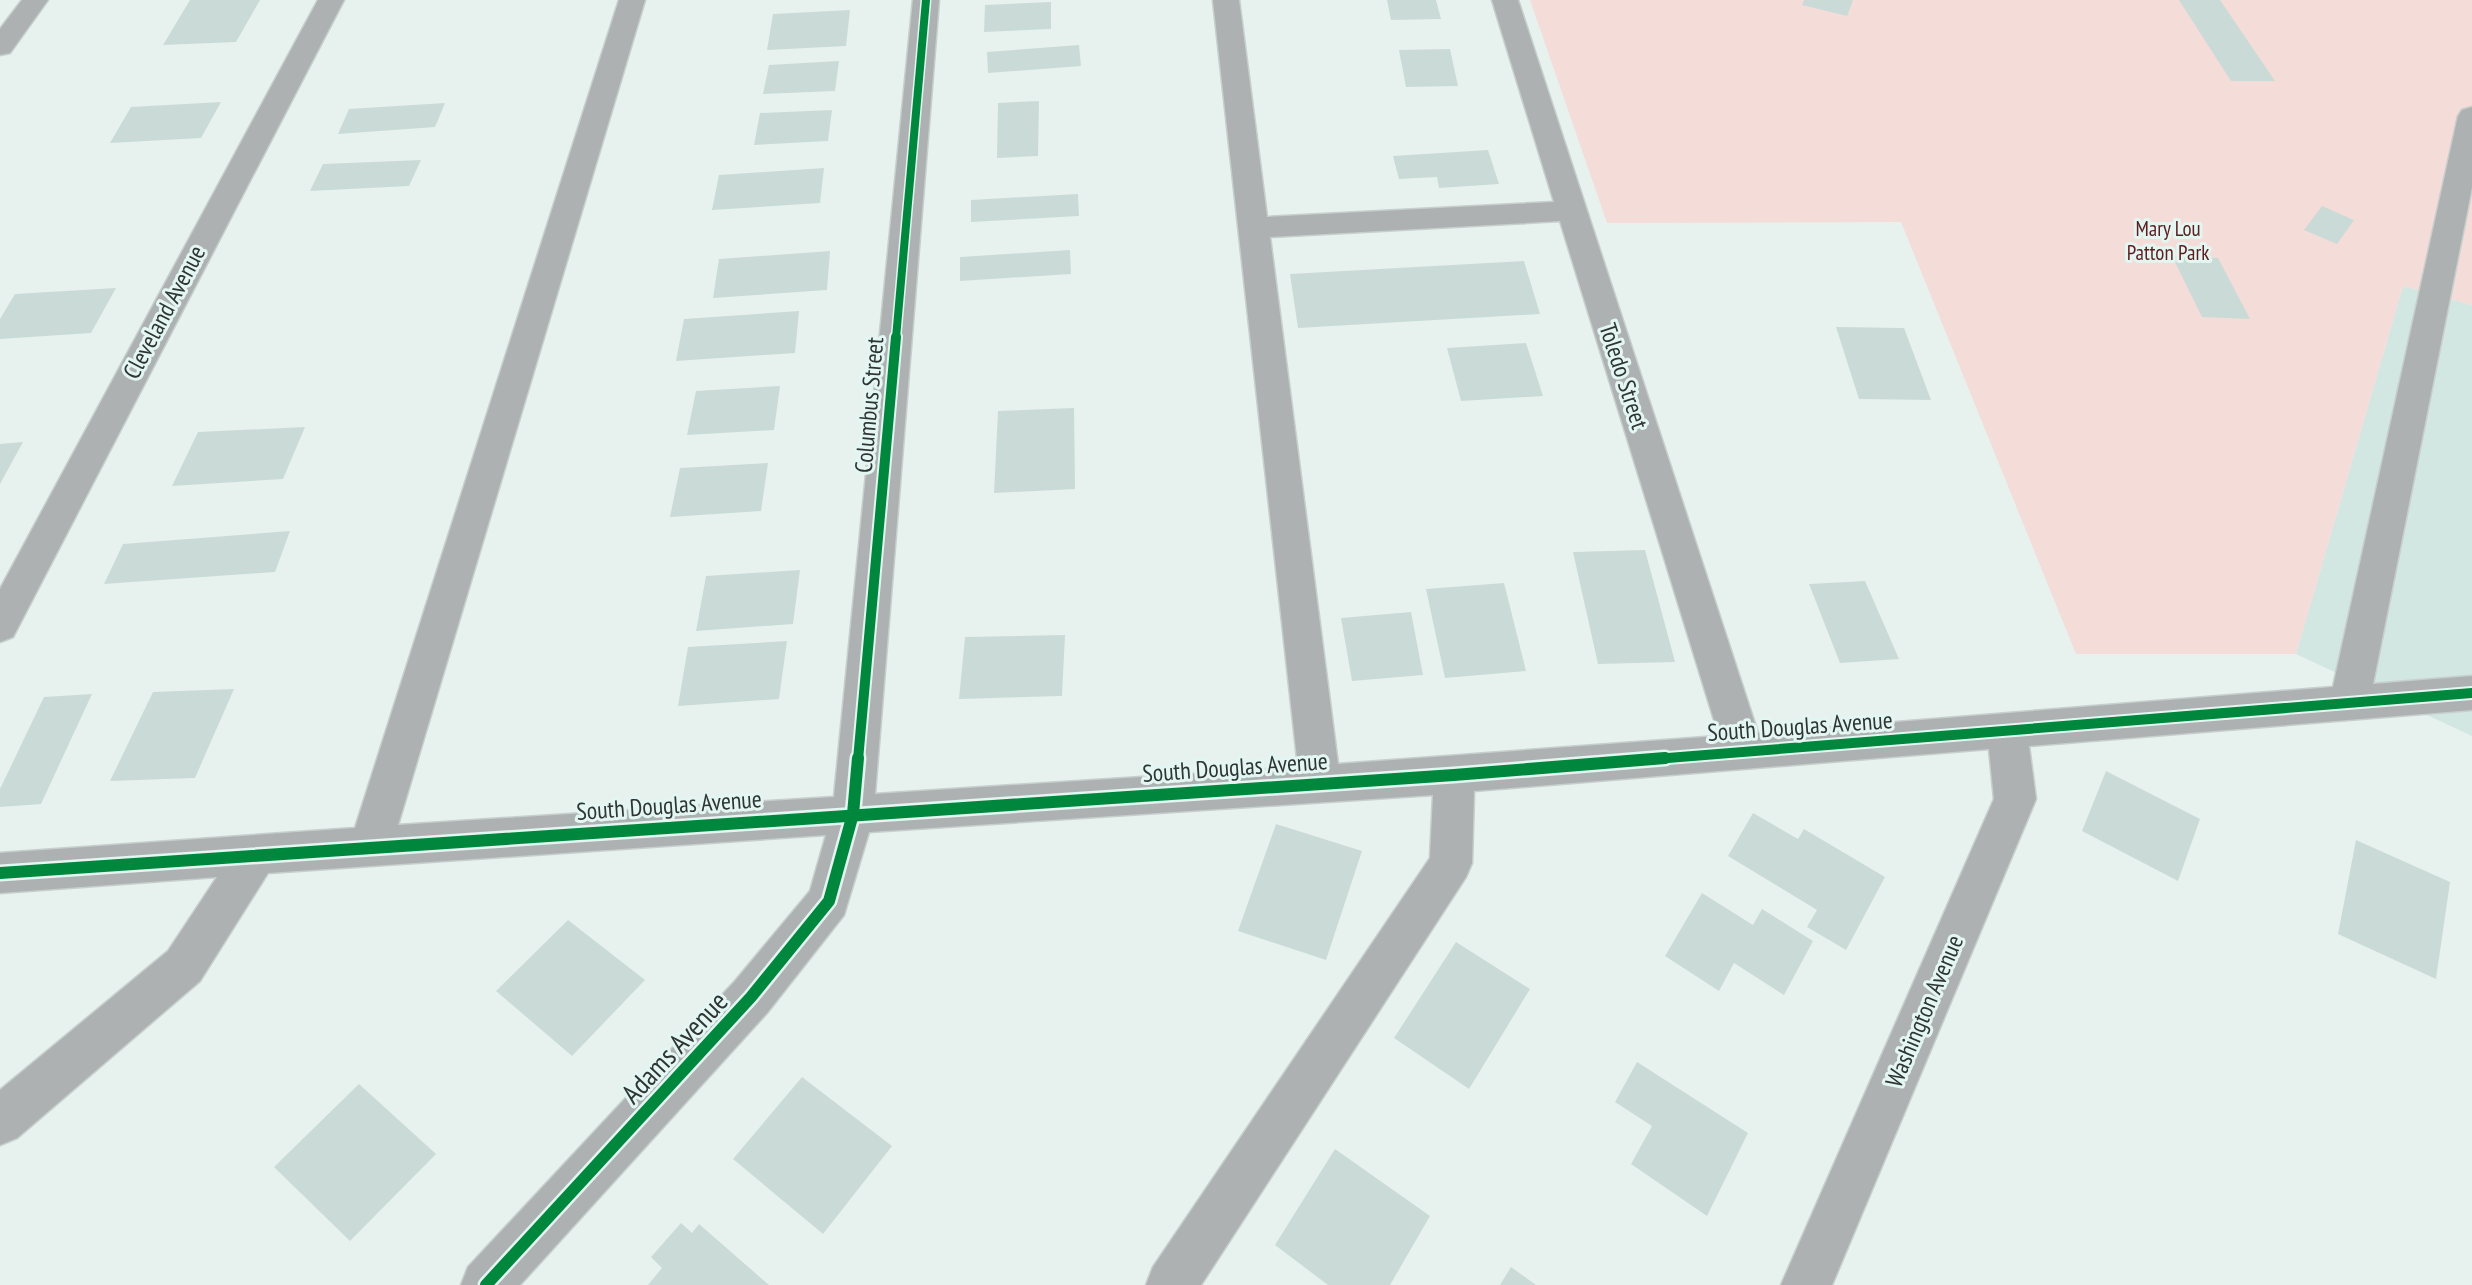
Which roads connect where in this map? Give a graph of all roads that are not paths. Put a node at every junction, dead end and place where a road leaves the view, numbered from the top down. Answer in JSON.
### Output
{"nodes":[{"id":1,"x":35,"y":0,"type":"edge"},
{"id":2,"x":331,"y":0,"type":"edge"},
{"id":3,"x":632,"y":0,"type":"edge"},
{"id":4,"x":926,"y":0,"type":"edge"},
{"id":5,"x":1226,"y":0,"type":"edge"},
{"id":6,"x":1505,"y":0,"type":"edge"},
{"id":7,"x":0,"y":47,"type":"edge"},
{"id":8,"x":2472,"y":116,"type":"edge"},
{"id":9,"x":1571,"y":211,"type":"junction"},
{"id":10,"x":1255,"y":228,"type":"junction"},
{"id":11,"x":0,"y":626,"type":"edge"},
{"id":12,"x":2472,"y":693,"type":"edge"},
{"id":13,"x":2349,"y":703,"type":"junction"},
{"id":14,"x":2007,"y":732,"type":"junction"},
{"id":15,"x":1744,"y":751,"type":"junction"},
{"id":16,"x":1454,"y":775,"type":"junction"},
{"id":17,"x":1320,"y":782,"type":"junction"},
{"id":18,"x":853,"y":814,"type":"junction"},
{"id":19,"x":370,"y":846,"type":"junction"},
{"id":20,"x":256,"y":854,"type":"junction"},
{"id":21,"x":0,"y":873,"type":"edge"},
{"id":22,"x":0,"y":1121,"type":"edge"},
{"id":23,"x":486,"y":1285,"type":"edge"},
{"id":24,"x":1171,"y":1285,"type":"edge"},
{"id":25,"x":1806,"y":1285,"type":"edge"}],
"edges":[{"from":1,"to":7,"type":"street"},
{"from":2,"to":11,"type":"street","name":"Cleveland Avenue"},
{"from":3,"to":19,"type":"street"},
{"from":4,"to":18,"type":"street","name":"Columbus Street"},
{"from":5,"to":10,"type":"street"},
{"from":6,"to":9,"type":"street","name":"Toledo Street"},
{"from":8,"to":13,"type":"street"},
{"from":9,"to":10,"type":"street"},
{"from":9,"to":15,"type":"street","name":"Toledo Street"},
{"from":10,"to":17,"type":"street"},
{"from":12,"to":13,"type":"street","name":"South Douglas Avenue"},
{"from":13,"to":14,"type":"street","name":"South Douglas Avenue"},
{"from":14,"to":15,"type":"street","name":"South Douglas Avenue"},
{"from":14,"to":25,"type":"street","name":"Washington Avenue"},
{"from":15,"to":16,"type":"street","name":"South Douglas Avenue"},
{"from":16,"to":17,"type":"street","name":"South Douglas Avenue"},
{"from":16,"to":24,"type":"street"},
{"from":17,"to":18,"type":"street","name":"South Douglas Avenue"},
{"from":18,"to":19,"type":"street","name":"South Douglas Avenue"},
{"from":18,"to":23,"type":"street","name":"Adams Avenue"},
{"from":19,"to":20,"type":"street","name":"South Douglas Avenue"},
{"from":20,"to":21,"type":"street","name":"South Douglas Avenue"},
{"from":20,"to":22,"type":"street"}]}
